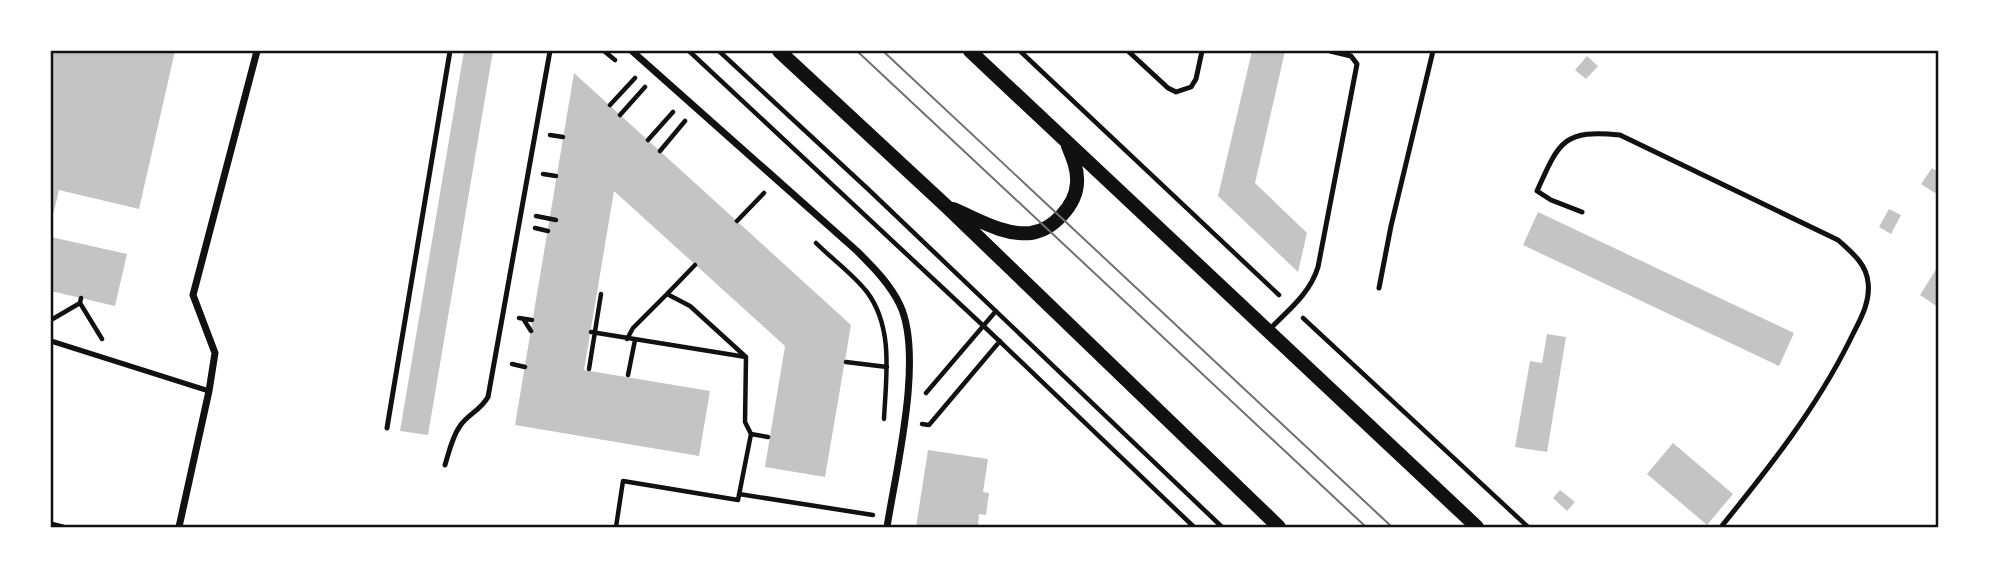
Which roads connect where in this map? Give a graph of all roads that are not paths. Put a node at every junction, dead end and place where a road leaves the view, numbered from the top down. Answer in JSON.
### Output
{"nodes":[{"id":1,"x":257,"y":51,"type":"edge"},
{"id":2,"x":450,"y":51,"type":"edge"},
{"id":3,"x":550,"y":51,"type":"edge"},
{"id":4,"x":632,"y":51,"type":"edge"},
{"id":5,"x":779,"y":51,"type":"edge"},
{"id":6,"x":970,"y":51,"type":"edge"},
{"id":7,"x":1128,"y":51,"type":"edge"},
{"id":8,"x":1202,"y":51,"type":"edge"},
{"id":9,"x":1330,"y":51,"type":"edge"},
{"id":10,"x":1433,"y":51,"type":"edge"},
{"id":11,"x":1067,"y":142,"type":"junction"},
{"id":12,"x":945,"y":205,"type":"junction"},
{"id":13,"x":1582,"y":212,"type":"dead end"},
{"id":14,"x":1379,"y":288,"type":"dead end"},
{"id":15,"x":1268,"y":331,"type":"junction"},
{"id":16,"x":51,"y":341,"type":"edge"},
{"id":17,"x":209,"y":391,"type":"junction"},
{"id":18,"x":387,"y":428,"type":"dead end"},
{"id":19,"x":446,"y":465,"type":"dead end"},
{"id":20,"x":51,"y":524,"type":"edge"},
{"id":21,"x":64,"y":527,"type":"edge"},
{"id":22,"x":179,"y":527,"type":"edge"},
{"id":23,"x":887,"y":527,"type":"edge"},
{"id":24,"x":1279,"y":527,"type":"edge"},
{"id":25,"x":1477,"y":527,"type":"edge"},
{"id":26,"x":1721,"y":527,"type":"edge"}],
"edges":[{"from":1,"to":17,"type":"street"},
{"from":2,"to":18,"type":"lane"},
{"from":3,"to":19,"type":"lane"},
{"from":4,"to":23,"type":"street"},
{"from":5,"to":12,"type":"main road"},
{"from":6,"to":11,"type":"main road"},
{"from":7,"to":8,"type":"lane"},
{"from":9,"to":15,"type":"lane"},
{"from":10,"to":14,"type":"lane"},
{"from":11,"to":12,"type":"main road"},
{"from":11,"to":15,"type":"main road"},
{"from":12,"to":24,"type":"main road"},
{"from":13,"to":26,"type":"lane"},
{"from":15,"to":25,"type":"main road"},
{"from":16,"to":17,"type":"lane"},
{"from":17,"to":22,"type":"street"},
{"from":20,"to":21,"type":"lane"}]}
